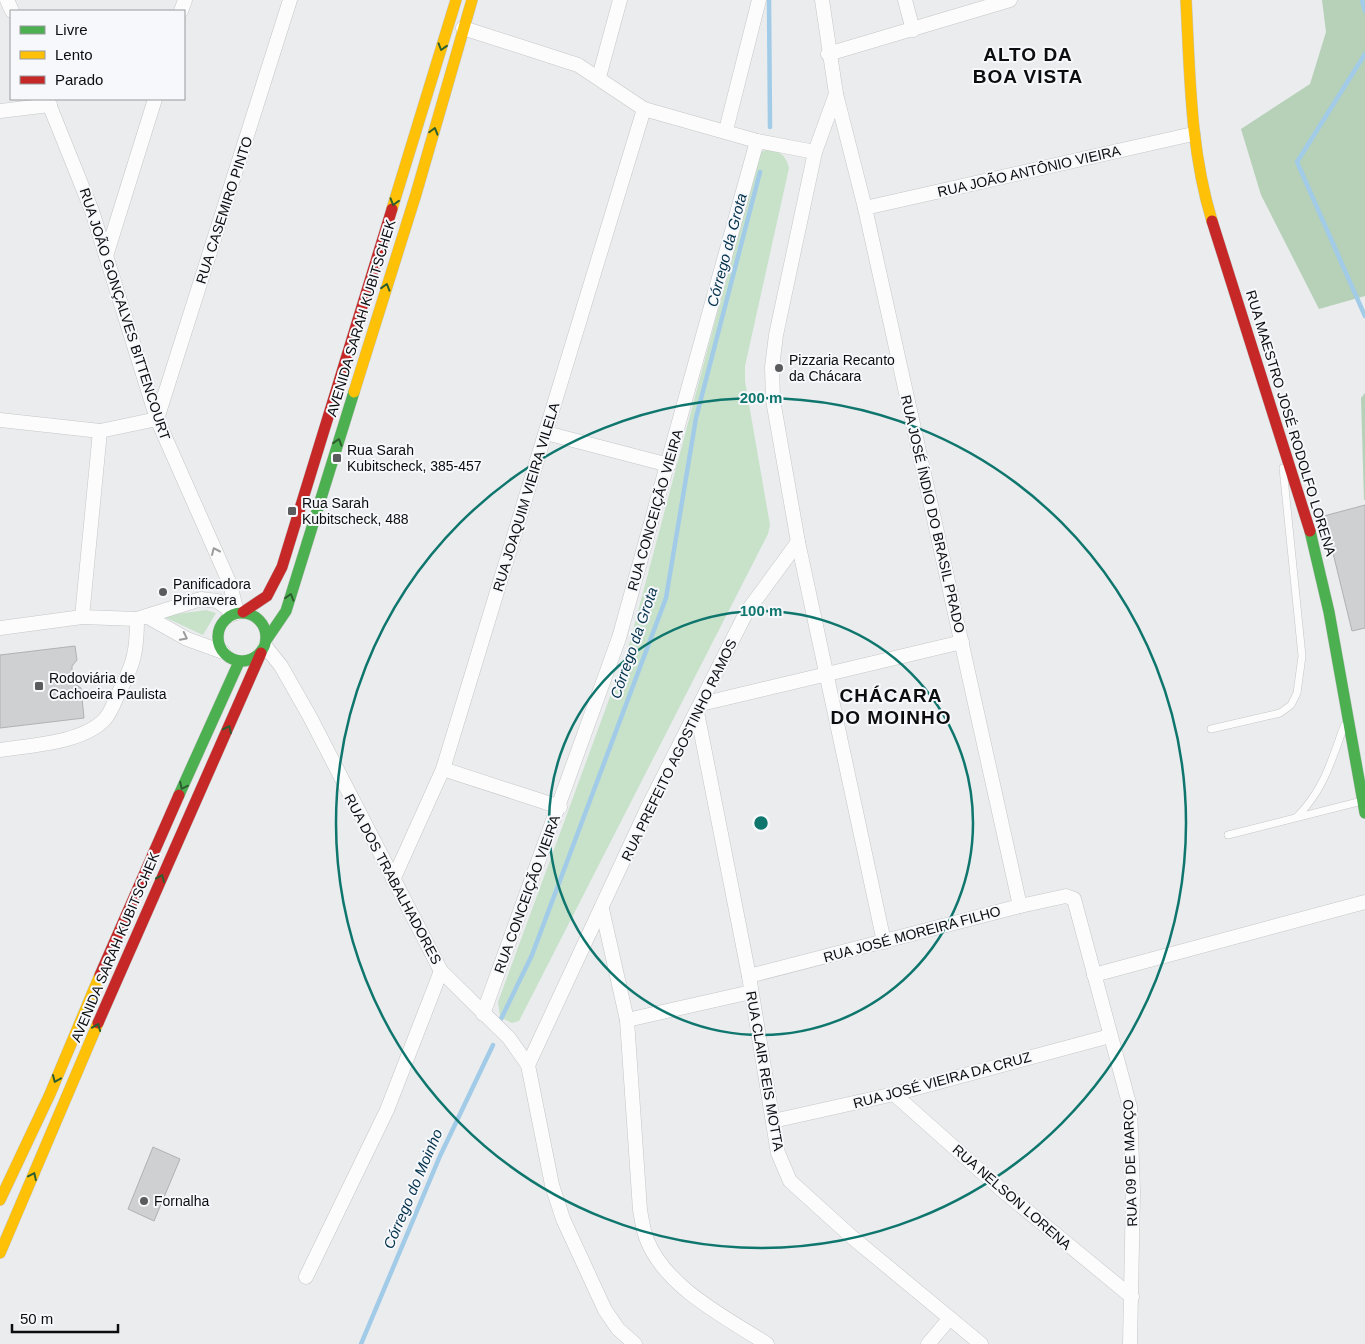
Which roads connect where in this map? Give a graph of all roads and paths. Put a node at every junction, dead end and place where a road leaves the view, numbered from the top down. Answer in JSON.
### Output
{"nodes":[{"id":1,"x":290,"y":0,"type":"edge"},
{"id":2,"x":456,"y":0,"type":"edge"},
{"id":3,"x":472,"y":0,"type":"edge"},
{"id":4,"x":620,"y":0,"type":"edge"},
{"id":5,"x":759,"y":0,"type":"edge"},
{"id":6,"x":822,"y":0,"type":"edge"},
{"id":7,"x":905,"y":0,"type":"edge"},
{"id":8,"x":1010,"y":0,"type":"edge"},
{"id":9,"x":1186,"y":0,"type":"edge"},
{"id":10,"x":463,"y":28,"type":"junction"},
{"id":11,"x":913,"y":30,"type":"junction"},
{"id":12,"x":828,"y":54,"type":"junction"},
{"id":13,"x":599,"y":77,"type":"junction"},
{"id":14,"x":836,"y":94,"type":"junction"},
{"id":15,"x":154,"y":100,"type":"edge"},
{"id":16,"x":48,"y":102,"type":"edge"},
{"id":17,"x":644,"y":109,"type":"junction"},
{"id":18,"x":0,"y":111,"type":"edge"},
{"id":19,"x":726,"y":130,"type":"junction"},
{"id":20,"x":1193,"y":134,"type":"junction"},
{"id":21,"x":757,"y":141,"type":"junction"},
{"id":22,"x":815,"y":152,"type":"junction"},
{"id":23,"x":865,"y":208,"type":"junction"},
{"id":24,"x":106,"y":256,"type":"junction"},
{"id":25,"x":157,"y":419,"type":"junction"},
{"id":26,"x":0,"y":420,"type":"edge"},
{"id":27,"x":100,"y":431,"type":"junction"},
{"id":28,"x":546,"y":433,"type":"junction"},
{"id":29,"x":1280,"y":435,"type":"junction"},
{"id":30,"x":669,"y":465,"type":"junction"},
{"id":31,"x":798,"y":542,"type":"junction"},
{"id":32,"x":237,"y":614,"type":"junction"},
{"id":33,"x":82,"y":617,"type":"junction"},
{"id":34,"x":143,"y":618,"type":"junction"},
{"id":35,"x":0,"y":628,"type":"edge"},
{"id":36,"x":962,"y":642,"type":"junction"},
{"id":37,"x":264,"y":646,"type":"junction"},
{"id":38,"x":222,"y":652,"type":"junction"},
{"id":39,"x":239,"y":662,"type":"junction"},
{"id":40,"x":826,"y":673,"type":"junction"},
{"id":41,"x":699,"y":708,"type":"junction"},
{"id":42,"x":1347,"y":716,"type":"junction"},
{"id":43,"x":1211,"y":729,"type":"dead end"},
{"id":44,"x":202,"y":746,"type":"junction"},
{"id":45,"x":0,"y":750,"type":"edge"},
{"id":46,"x":216,"y":755,"type":"junction"},
{"id":47,"x":442,"y":769,"type":"junction"},
{"id":48,"x":560,"y":807,"type":"junction"},
{"id":49,"x":1364,"y":807,"type":"edge"},
{"id":50,"x":1296,"y":818,"type":"junction"},
{"id":51,"x":1228,"y":835,"type":"dead end"},
{"id":52,"x":392,"y":880,"type":"junction"},
{"id":53,"x":135,"y":893,"type":"junction"},
{"id":54,"x":151,"y":900,"type":"junction"},
{"id":55,"x":1074,"y":900,"type":"joint"},
{"id":56,"x":1365,"y":902,"type":"edge"},
{"id":57,"x":1020,"y":906,"type":"junction"},
{"id":58,"x":602,"y":909,"type":"junction"},
{"id":59,"x":884,"y":942,"type":"junction"},
{"id":60,"x":441,"y":971,"type":"junction"},
{"id":61,"x":1094,"y":975,"type":"junction"},
{"id":62,"x":749,"y":976,"type":"junction"},
{"id":63,"x":751,"y":992,"type":"junction"},
{"id":64,"x":90,"y":1001,"type":"junction"},
{"id":65,"x":104,"y":1007,"type":"junction"},
{"id":66,"x":483,"y":1014,"type":"junction"},
{"id":67,"x":627,"y":1020,"type":"junction"},
{"id":68,"x":1110,"y":1036,"type":"junction"},
{"id":69,"x":528,"y":1065,"type":"junction"},
{"id":70,"x":894,"y":1094,"type":"junction"},
{"id":71,"x":773,"y":1121,"type":"junction"},
{"id":72,"x":1,"y":1196,"type":"edge"},
{"id":73,"x":20,"y":1203,"type":"junction"},
{"id":74,"x":0,"y":1253,"type":"edge"},
{"id":75,"x":306,"y":1277,"type":"dead end"},
{"id":76,"x":1132,"y":1297,"type":"junction"},
{"id":77,"x":950,"y":1318,"type":"junction"},
{"id":78,"x":635,"y":1344,"type":"edge"},
{"id":79,"x":768,"y":1344,"type":"edge"},
{"id":80,"x":928,"y":1344,"type":"edge"},
{"id":81,"x":981,"y":1344,"type":"edge"},
{"id":82,"x":1130,"y":1344,"type":"edge"}],
"edges":[{"from":1,"to":25,"type":"street","name":"RUA CASEMIRO PINTO"},
{"from":2,"to":32,"type":"main road","name":"AVENIDA SARAH KUBITSCHEK","one_way":true},
{"from":3,"to":10,"type":"main road","name":"AVENIDA SARAH KUBITSCHEK"},
{"from":4,"to":13,"type":"street"},
{"from":5,"to":19,"type":"street"},
{"from":6,"to":12,"type":"street"},
{"from":7,"to":11,"type":"street"},
{"from":8,"to":11,"type":"street"},
{"from":9,"to":20,"type":"main road","name":"RUA MAESTRO JOSÉ RODOLFO LORENA"},
{"from":10,"to":13,"type":"street"},
{"from":37,"to":10,"type":"main road","name":"AVENIDA SARAH KUBITSCHEK","one_way":true},
{"from":11,"to":12,"type":"street"},
{"from":12,"to":14,"type":"street"},
{"from":13,"to":17,"type":"street"},
{"from":14,"to":22,"type":"street"},
{"from":14,"to":23,"type":"street","name":"RUA JOSÉ ÍNDIO DO BRASIL PRADO"},
{"from":15,"to":24,"type":"street"},
{"from":16,"to":18,"type":"street"},
{"from":16,"to":24,"type":"street","name":"RUA JOÃO GONÇALVES BITTENCOURT"},
{"from":17,"to":19,"type":"street"},
{"from":17,"to":28,"type":"street","name":"RUA JOAQUIM VIEIRA VILELA"},
{"from":19,"to":21,"type":"street"},
{"from":20,"to":23,"type":"street","name":"RUA JOÃO ANTÔNIO VIEIRA"},
{"from":20,"to":29,"type":"main road","name":"RUA MAESTRO JOSÉ RODOLFO LORENA"},
{"from":21,"to":22,"type":"street"},
{"from":21,"to":30,"type":"street","name":"RUA CONCEIÇÃO VIEIRA"},
{"from":22,"to":31,"type":"street"},
{"from":23,"to":36,"type":"street","name":"RUA JOSÉ ÍNDIO DO BRASIL PRADO"},
{"from":24,"to":25,"type":"street","name":"RUA JOÃO GONÇALVES BITTENCOURT"},
{"from":25,"to":27,"type":"street"},
{"from":32,"to":25,"type":"street","name":"RUA JOÃO GONÇALVES BITTENCOURT","one_way":true},
{"from":26,"to":27,"type":"street"},
{"from":27,"to":33,"type":"street"},
{"from":28,"to":30,"type":"street"},
{"from":28,"to":47,"type":"street","name":"RUA JOAQUIM VIEIRA VILELA"},
{"from":29,"to":42,"type":"main road","name":"RUA MAESTRO JOSÉ RODOLFO LORENA"},
{"from":29,"to":43,"type":"lane"},
{"from":30,"to":48,"type":"street","name":"RUA CONCEIÇÃO VIEIRA"},
{"from":31,"to":40,"type":"street"},
{"from":31,"to":41,"type":"street","name":"RUA PREFEITO AGOSTINHO RAMOS"},
{"from":32,"to":34,"type":"street"},
{"from":32,"to":37,"type":"main road"},
{"from":32,"to":38,"type":"main road"},
{"from":33,"to":34,"type":"street"},
{"from":33,"to":35,"type":"street"},
{"from":34,"to":38,"type":"street","one_way":true},
{"from":34,"to":45,"type":"street"},
{"from":36,"to":40,"type":"street"},
{"from":36,"to":57,"type":"street","name":"RUA JOSÉ ÍNDIO DO BRASIL PRADO"},
{"from":37,"to":39,"type":"main road"},
{"from":46,"to":37,"type":"main road","name":"AVENIDA SARAH KUBITSCHEK","one_way":true},
{"from":37,"to":52,"type":"street","name":"RUA DOS TRABALHADORES"},
{"from":38,"to":39,"type":"main road"},
{"from":39,"to":44,"type":"main road","name":"AVENIDA SARAH KUBITSCHEK"},
{"from":40,"to":41,"type":"street"},
{"from":40,"to":59,"type":"street"},
{"from":41,"to":58,"type":"street","name":"RUA PREFEITO AGOSTINHO RAMOS"},
{"from":41,"to":62,"type":"street","name":"RUA CLAIR REIS MOTTA"},
{"from":42,"to":49,"type":"main road","name":"RUA MAESTRO JOSÉ RODOLFO LORENA"},
{"from":42,"to":50,"type":"lane"},
{"from":44,"to":46,"type":"main road"},
{"from":44,"to":53,"type":"main road","name":"AVENIDA SARAH KUBITSCHEK","one_way":true},
{"from":54,"to":46,"type":"main road","name":"AVENIDA SARAH KUBITSCHEK","one_way":true},
{"from":47,"to":48,"type":"street"},
{"from":47,"to":52,"type":"street","name":"RUA JOAQUIM VIEIRA VILELA"},
{"from":48,"to":66,"type":"street","name":"RUA CONCEIÇÃO VIEIRA"},
{"from":49,"to":50,"type":"lane"},
{"from":50,"to":51,"type":"lane"},
{"from":52,"to":60,"type":"street","name":"RUA DOS TRABALHADORES"},
{"from":53,"to":54,"type":"main road"},
{"from":53,"to":64,"type":"main road","name":"AVENIDA SARAH KUBITSCHEK"},
{"from":54,"to":65,"type":"main road","name":"AVENIDA SARAH KUBITSCHEK"},
{"from":55,"to":57,"type":"street","name":"RUA JOSÉ MOREIRA FILHO"},
{"from":55,"to":61,"type":"street","name":"RUA 09 DE MARÇO"},
{"from":56,"to":61,"type":"street"},
{"from":57,"to":59,"type":"street","name":"RUA JOSÉ MOREIRA FILHO"},
{"from":58,"to":67,"type":"street"},
{"from":58,"to":69,"type":"street","name":"RUA PREFEITO AGOSTINHO RAMOS"},
{"from":59,"to":62,"type":"street","name":"RUA JOSÉ MOREIRA FILHO"},
{"from":60,"to":66,"type":"street","name":"RUA DOS TRABALHADORES"},
{"from":60,"to":75,"type":"street"},
{"from":61,"to":68,"type":"street","name":"RUA 09 DE MARÇO"},
{"from":62,"to":63,"type":"street","name":"RUA CLAIR REIS MOTTA"},
{"from":63,"to":67,"type":"street"},
{"from":63,"to":71,"type":"street","name":"RUA CLAIR REIS MOTTA"},
{"from":64,"to":65,"type":"main road"},
{"from":64,"to":72,"type":"main road","name":"AVENIDA SARAH KUBITSCHEK","one_way":true},
{"from":73,"to":65,"type":"main road","name":"AVENIDA SARAH KUBITSCHEK","one_way":true},
{"from":66,"to":69,"type":"street","name":"RUA DOS TRABALHADORES"},
{"from":67,"to":79,"type":"street"},
{"from":68,"to":70,"type":"street","name":"RUA JOSÉ VIEIRA DA CRUZ"},
{"from":68,"to":76,"type":"street","name":"RUA 09 DE MARÇO"},
{"from":69,"to":78,"type":"street","name":"RUA DOS TRABALHADORES"},
{"from":70,"to":71,"type":"street","name":"RUA JOSÉ VIEIRA DA CRUZ"},
{"from":70,"to":76,"type":"street","name":"RUA NELSON LORENA"},
{"from":71,"to":77,"type":"street","name":"RUA CLAIR REIS MOTTA"},
{"from":72,"to":73,"type":"street"},
{"from":73,"to":74,"type":"main road","name":"AVENIDA SARAH KUBITSCHEK"},
{"from":76,"to":82,"type":"street","name":"RUA 09 DE MARÇO"},
{"from":77,"to":80,"type":"street"},
{"from":77,"to":81,"type":"street","name":"RUA CLAIR REIS MOTTA"}]}
